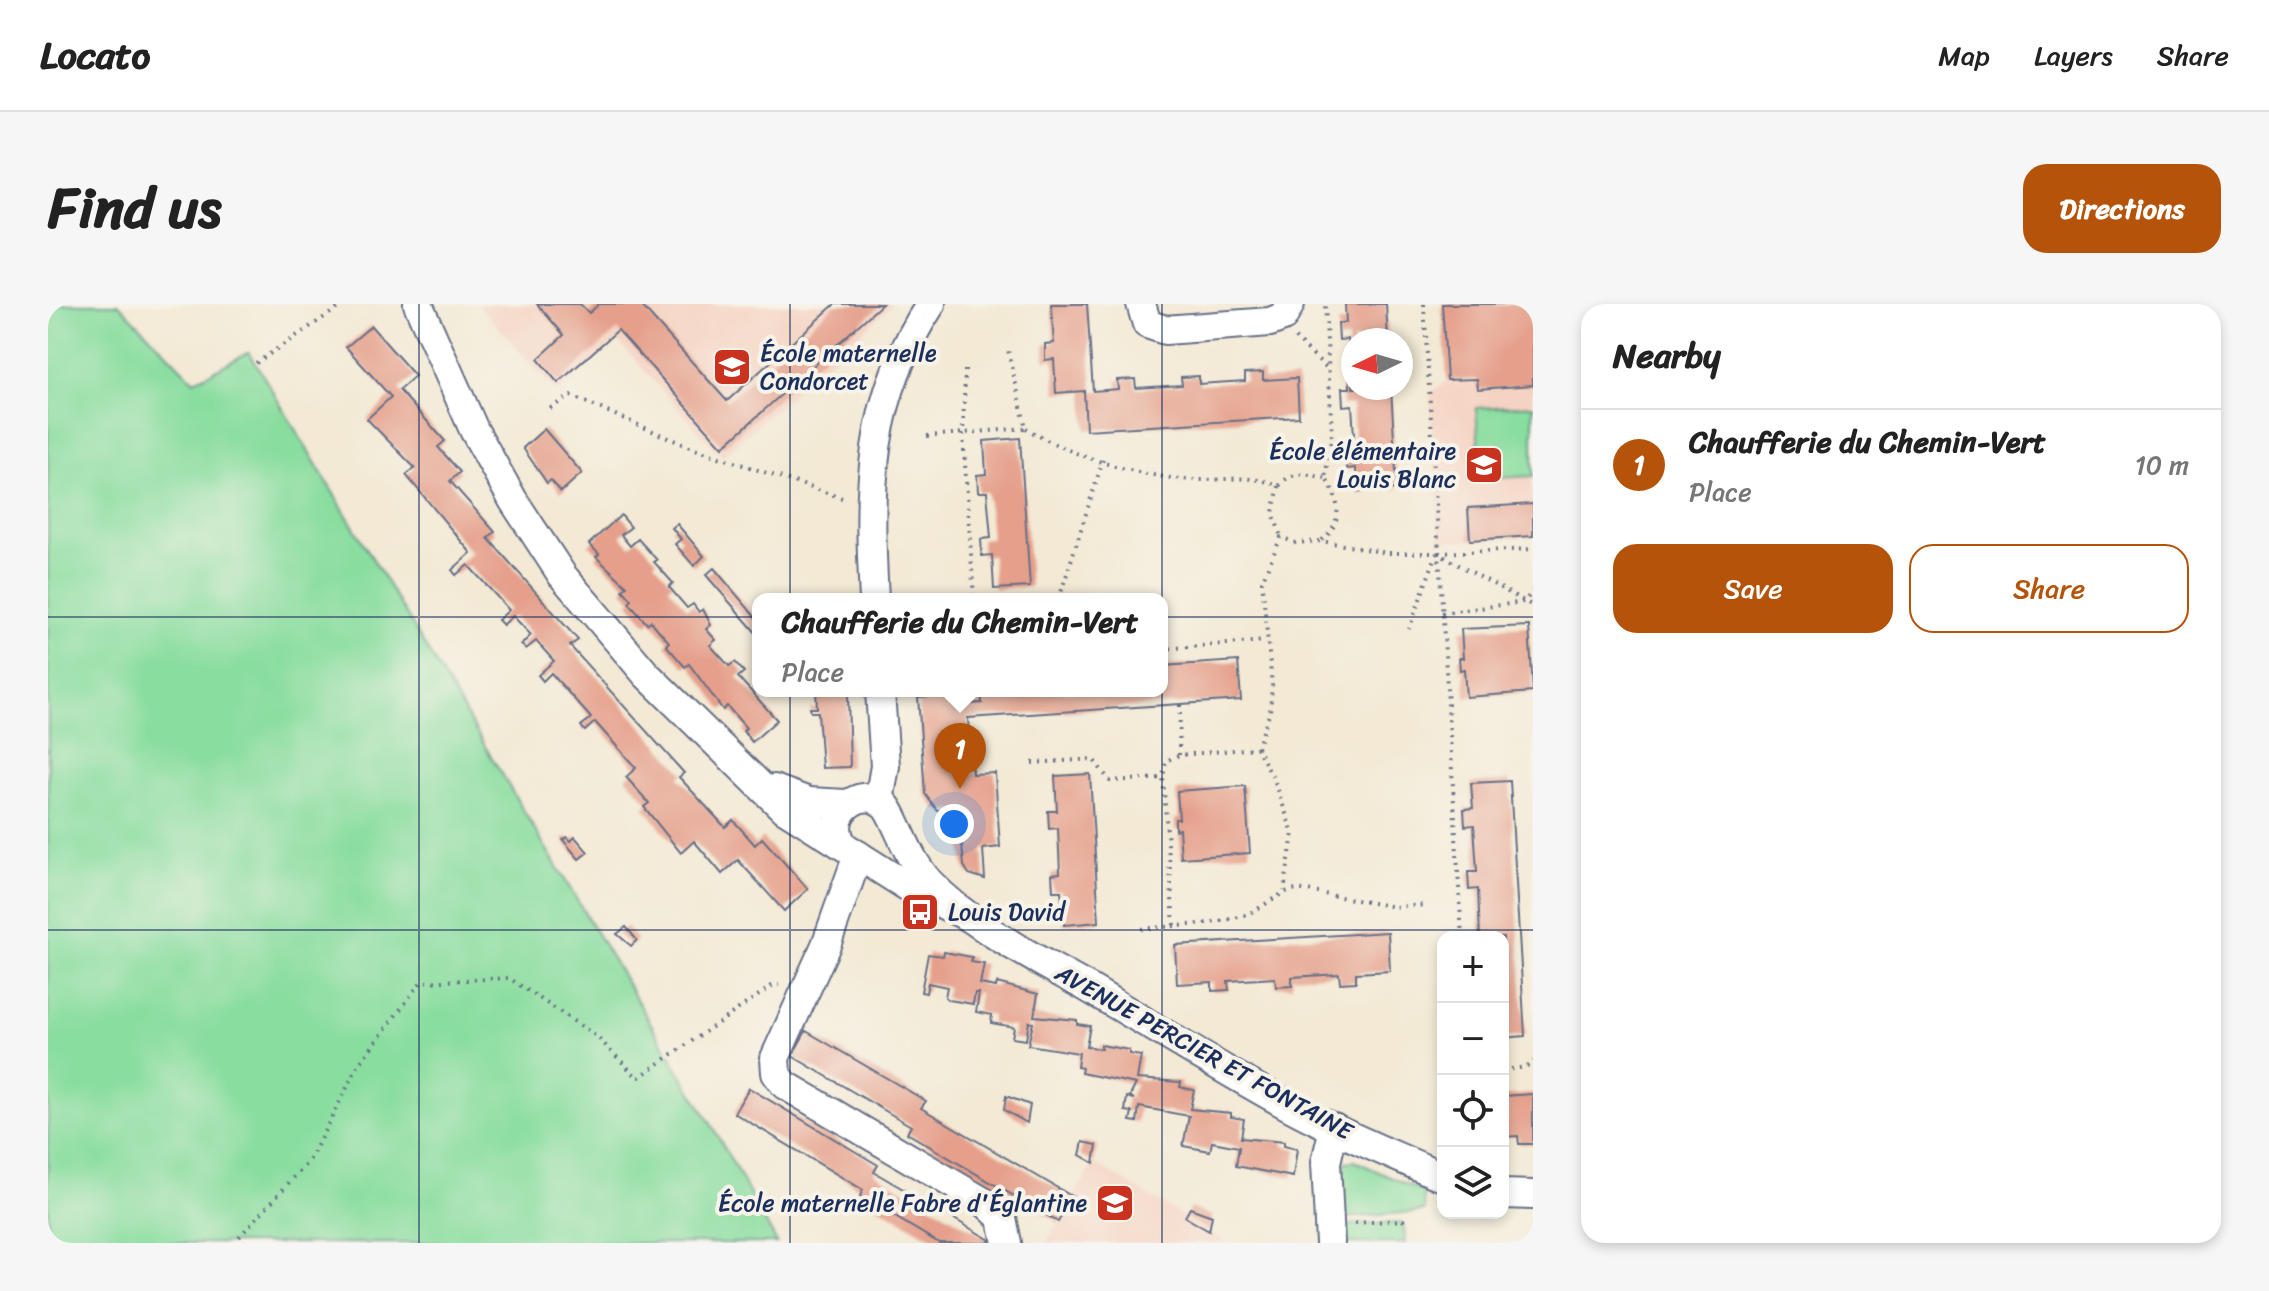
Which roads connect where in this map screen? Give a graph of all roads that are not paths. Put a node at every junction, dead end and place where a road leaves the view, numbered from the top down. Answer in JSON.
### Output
{"nodes":[{"id":1,"x":418,"y":304,"type":"edge"},
{"id":2,"x":931,"y":304,"type":"edge"},
{"id":3,"x":1141,"y":304,"type":"edge"},
{"id":4,"x":1284,"y":312,"type":"edge"},
{"id":5,"x":874,"y":593,"type":"edge"},
{"id":6,"x":880,"y":697,"type":"edge"},
{"id":7,"x":751,"y":776,"type":"junction"},
{"id":8,"x":879,"y":801,"type":"junction"},
{"id":9,"x":846,"y":804,"type":"junction"},
{"id":10,"x":894,"y":825,"type":"junction"},
{"id":11,"x":854,"y":851,"type":"junction"},
{"id":12,"x":971,"y":918,"type":"junction"},
{"id":13,"x":1334,"y":1128,"type":"junction"},
{"id":14,"x":1437,"y":1174,"type":"edge"},
{"id":15,"x":1509,"y":1194,"type":"edge"},
{"id":16,"x":1533,"y":1195,"type":"edge"},
{"id":17,"x":1329,"y":1234,"type":"edge"},
{"id":18,"x":1007,"y":1243,"type":"edge"}],
"edges":[{"from":1,"to":7,"type":"street","name":"AVENUE PERCIER ET FONTAINE"},
{"from":2,"to":5,"type":"street"},
{"from":3,"to":4,"type":"street"},
{"from":6,"to":8,"type":"street"},
{"from":7,"to":9,"type":"street","name":"AVENUE PERCIER ET FONTAINE"},
{"from":7,"to":11,"type":"street","name":"AVENUE PERCIER ET FONTAINE"},
{"from":8,"to":9,"type":"street","name":"AVENUE PERCIER ET FONTAINE"},
{"from":8,"to":10,"type":"street","name":"AVENUE PERCIER ET FONTAINE"},
{"from":9,"to":11,"type":"street"},
{"from":10,"to":11,"type":"street"},
{"from":10,"to":12,"type":"street","name":"AVENUE PERCIER ET FONTAINE"},
{"from":11,"to":12,"type":"street","name":"AVENUE PERCIER ET FONTAINE"},
{"from":11,"to":18,"type":"street"},
{"from":12,"to":13,"type":"street","name":"AVENUE PERCIER ET FONTAINE"},
{"from":13,"to":14,"type":"street","name":"AVENUE PERCIER ET FONTAINE"},
{"from":13,"to":17,"type":"street"},
{"from":15,"to":16,"type":"street"}]}
